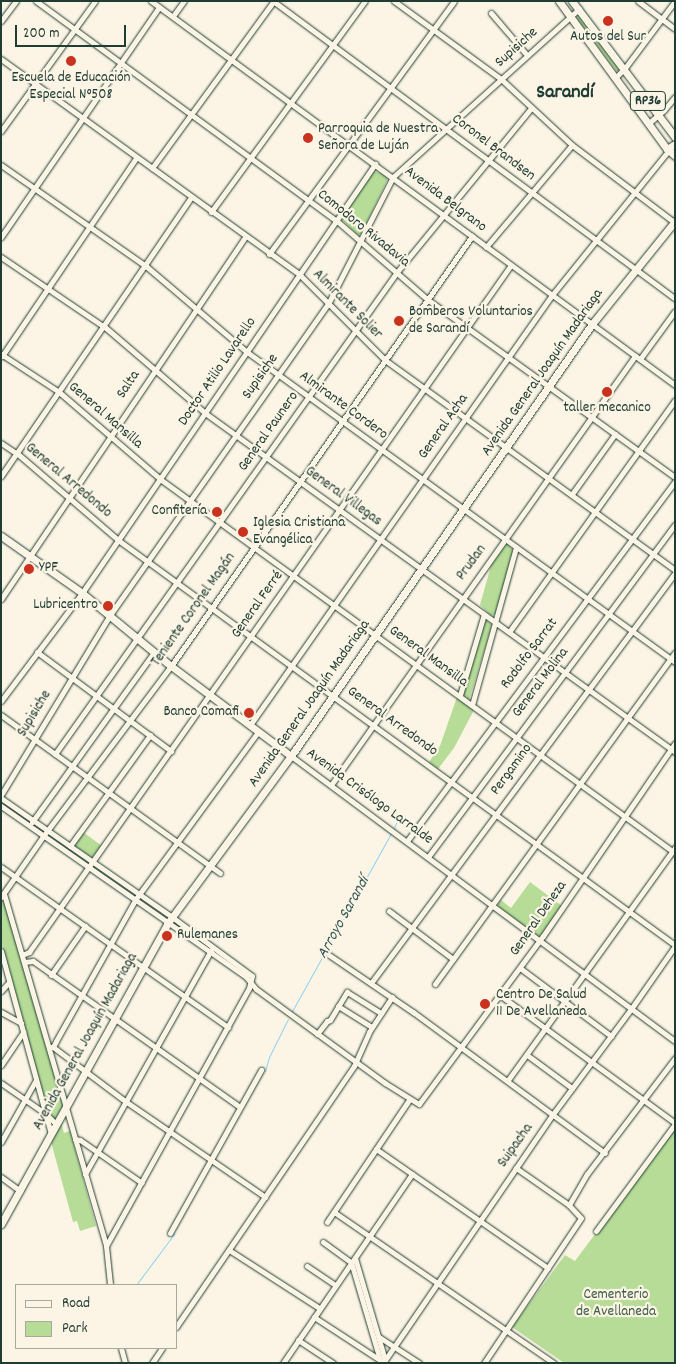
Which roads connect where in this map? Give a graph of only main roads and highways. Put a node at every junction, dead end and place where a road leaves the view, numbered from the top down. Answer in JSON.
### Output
{"nodes":[{"id":1,"x":559,"y":1,"type":"edge"},
{"id":2,"x":572,"y":1,"type":"edge"},
{"id":3,"x":675,"y":137,"type":"edge"},
{"id":4,"x":675,"y":144,"type":"edge"},
{"id":5,"x":667,"y":150,"type":"junction"},
{"id":6,"x":675,"y":158,"type":"edge"},
{"id":7,"x":674,"y":222,"type":"edge"},
{"id":8,"x":1,"y":536,"type":"edge"},
{"id":9,"x":291,"y":756,"type":"junction"},
{"id":10,"x":1,"y":1224,"type":"edge"}],
"edges":[{"from":1,"to":5,"type":"main road","number":"RP36"},
{"from":2,"to":3,"type":"main road","number":"RP36"},
{"from":4,"to":5,"type":"main road"},
{"from":5,"to":6,"type":"main road","number":"RP36"},
{"from":7,"to":9,"type":"main road","name":"Avenida General Joaquín Madariaga"},
{"from":8,"to":9,"type":"main road","name":"Avenida Crisólogo Larralde"},
{"from":9,"to":10,"type":"main road","name":"Avenida General Joaquín Madariaga"}]}
